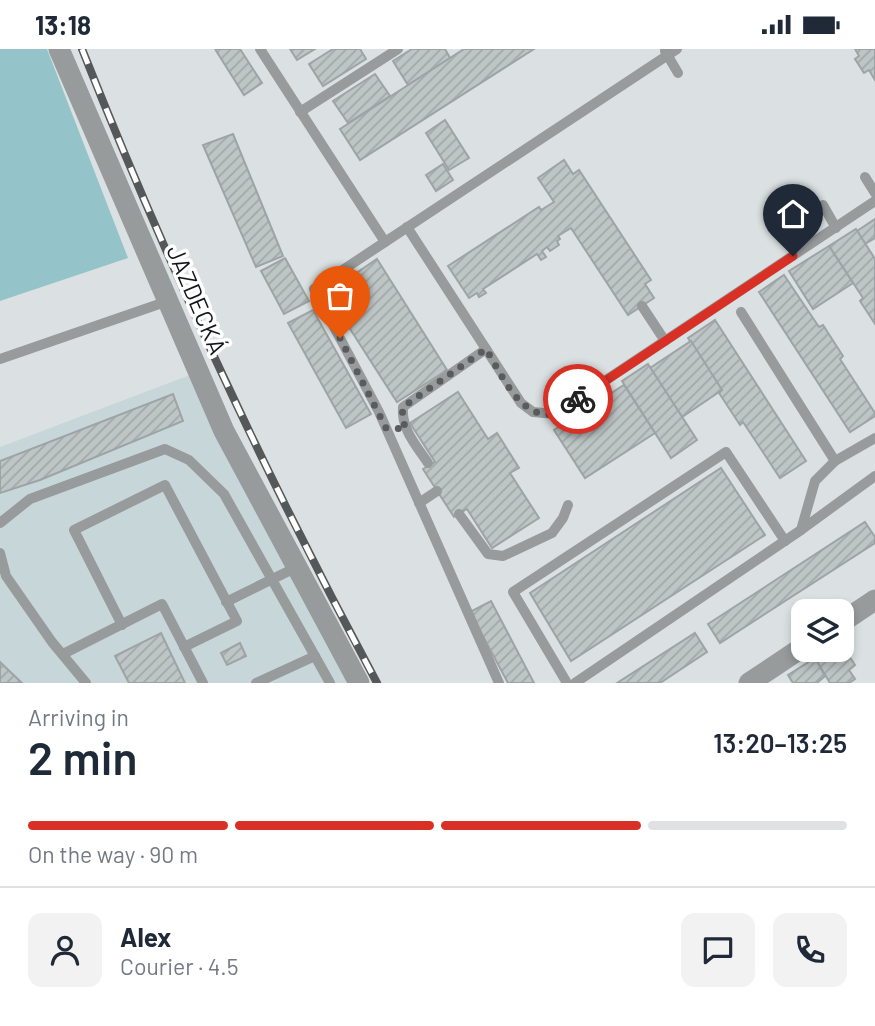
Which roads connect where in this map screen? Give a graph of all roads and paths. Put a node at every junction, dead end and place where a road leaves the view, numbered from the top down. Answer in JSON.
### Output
{"nodes":[{"id":1,"x":59,"y":49,"type":"edge"},
{"id":2,"x":260,"y":49,"type":"edge"},
{"id":3,"x":398,"y":49,"type":"edge"},
{"id":4,"x":669,"y":51,"type":"edge"},
{"id":5,"x":678,"y":73,"type":"dead end"},
{"id":6,"x":300,"y":112,"type":"junction"},
{"id":7,"x":865,"y":177,"type":"dead end"},
{"id":8,"x":875,"y":193,"type":"edge"},
{"id":9,"x":875,"y":201,"type":"edge"},
{"id":10,"x":823,"y":205,"type":"dead end"},
{"id":11,"x":407,"y":227,"type":"junction"},
{"id":12,"x":836,"y":227,"type":"junction"},
{"id":13,"x":384,"y":242,"type":"junction"},
{"id":14,"x":167,"y":301,"type":"junction"},
{"id":15,"x":642,"y":306,"type":"dead end"},
{"id":16,"x":741,"y":312,"type":"dead end"},
{"id":17,"x":665,"y":341,"type":"junction"},
{"id":18,"x":486,"y":349,"type":"junction"},
{"id":19,"x":0,"y":359,"type":"edge"},
{"id":20,"x":386,"y":428,"type":"junction"},
{"id":21,"x":406,"y":429,"type":"junction"},
{"id":22,"x":875,"y":438,"type":"edge"},
{"id":23,"x":835,"y":461,"type":"junction"},
{"id":24,"x":428,"y":463,"type":"dead end"},
{"id":25,"x":875,"y":476,"type":"edge"},
{"id":26,"x":437,"y":491,"type":"dead end"},
{"id":27,"x":419,"y":503,"type":"junction"},
{"id":28,"x":568,"y":505,"type":"dead end"},
{"id":29,"x":459,"y":514,"type":"dead end"},
{"id":30,"x":0,"y":523,"type":"edge"},
{"id":31,"x":802,"y":530,"type":"junction"},
{"id":32,"x":785,"y":541,"type":"junction"},
{"id":33,"x":0,"y":553,"type":"edge"},
{"id":34,"x":296,"y":567,"type":"junction"},
{"id":35,"x":272,"y":579,"type":"junction"},
{"id":36,"x":875,"y":600,"type":"edge"},
{"id":37,"x":226,"y":602,"type":"junction"},
{"id":38,"x":854,"y":614,"type":"edge"},
{"id":39,"x":122,"y":625,"type":"junction"},
{"id":40,"x":184,"y":646,"type":"junction"},
{"id":41,"x":63,"y":655,"type":"junction"},
{"id":42,"x":791,"y":655,"type":"edge"},
{"id":43,"x":315,"y":656,"type":"junction"},
{"id":44,"x":86,"y":683,"type":"edge"},
{"id":45,"x":203,"y":683,"type":"edge"},
{"id":46,"x":256,"y":683,"type":"edge"},
{"id":47,"x":330,"y":683,"type":"edge"},
{"id":48,"x":359,"y":683,"type":"edge"},
{"id":49,"x":499,"y":683,"type":"edge"},
{"id":50,"x":567,"y":683,"type":"edge"},
{"id":51,"x":575,"y":683,"type":"edge"},
{"id":52,"x":749,"y":683,"type":"edge"}],
"edges":[{"from":1,"to":14,"type":"street","name":"JAZDECKÁ"},
{"from":2,"to":6,"type":"lane"},
{"from":3,"to":6,"type":"lane"},
{"from":4,"to":5,"type":"lane"},
{"from":4,"to":11,"type":"lane"},
{"from":6,"to":13,"type":"lane"},
{"from":7,"to":8,"type":"lane"},
{"from":9,"to":12,"type":"lane"},
{"from":10,"to":12,"type":"lane"},
{"from":11,"to":13,"type":"lane"},
{"from":11,"to":18,"type":"lane"},
{"from":12,"to":17,"type":"lane"},
{"from":13,"to":20,"type":"lane"},
{"from":14,"to":19,"type":"lane"},
{"from":14,"to":34,"type":"street","name":"JAZDECKÁ"},
{"from":15,"to":17,"type":"lane"},
{"from":16,"to":23,"type":"lane"},
{"from":17,"to":18,"type":"lane"},
{"from":18,"to":21,"type":"lane"},
{"from":20,"to":21,"type":"lane"},
{"from":20,"to":27,"type":"lane"},
{"from":21,"to":24,"type":"lane"},
{"from":22,"to":23,"type":"lane"},
{"from":23,"to":31,"type":"lane"},
{"from":25,"to":31,"type":"lane"},
{"from":26,"to":27,"type":"lane"},
{"from":27,"to":49,"type":"lane"},
{"from":28,"to":29,"type":"lane"},
{"from":30,"to":35,"type":"lane"},
{"from":31,"to":32,"type":"lane"},
{"from":32,"to":50,"type":"lane"},
{"from":32,"to":51,"type":"lane"},
{"from":33,"to":41,"type":"lane"},
{"from":34,"to":35,"type":"lane"},
{"from":34,"to":48,"type":"street","name":"JAZDECKÁ"},
{"from":35,"to":37,"type":"lane"},
{"from":35,"to":43,"type":"lane"},
{"from":36,"to":38,"type":"street"},
{"from":37,"to":39,"type":"lane"},
{"from":37,"to":40,"type":"lane"},
{"from":39,"to":40,"type":"lane"},
{"from":39,"to":41,"type":"lane"},
{"from":40,"to":45,"type":"lane"},
{"from":41,"to":44,"type":"lane"},
{"from":42,"to":52,"type":"street"},
{"from":43,"to":46,"type":"lane"},
{"from":43,"to":47,"type":"lane"}]}
